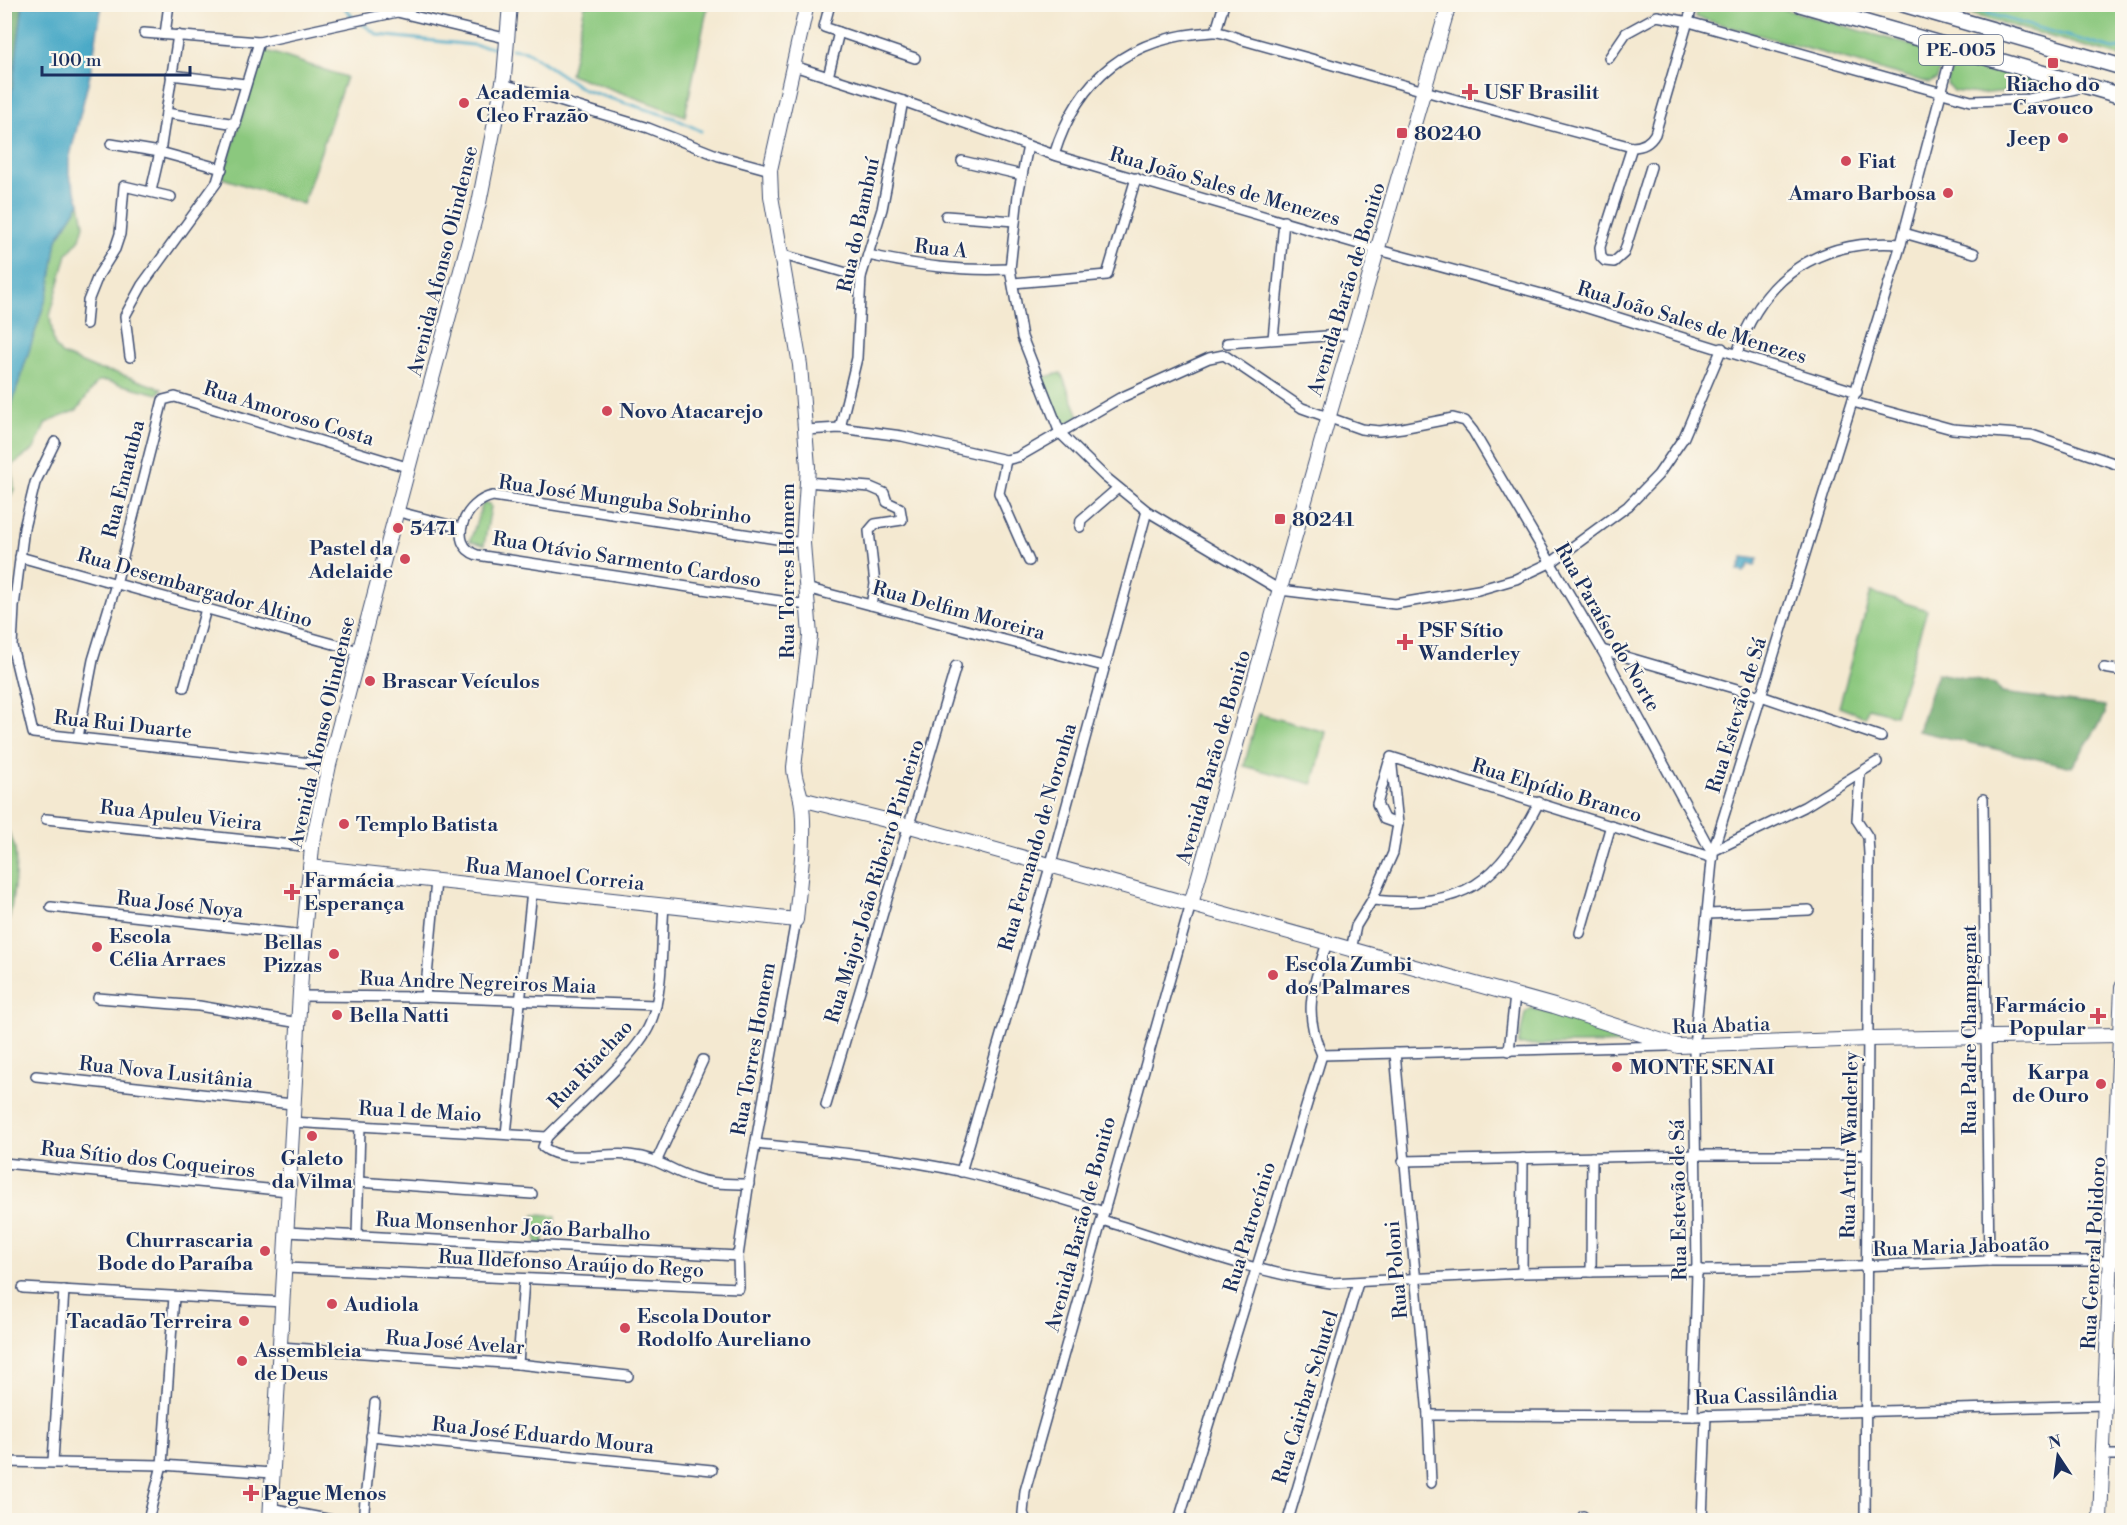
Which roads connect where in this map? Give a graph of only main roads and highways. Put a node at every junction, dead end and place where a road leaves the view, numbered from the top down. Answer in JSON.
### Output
{"nodes":[{"id":1,"x":1800,"y":4,"type":"edge"},
{"id":2,"x":1903,"y":4,"type":"edge"},
{"id":3,"x":2122,"y":67,"type":"edge"},
{"id":4,"x":2122,"y":96,"type":"edge"}],
"edges":[{"from":1,"to":4,"type":"main road","number":"PE-005"},
{"from":2,"to":3,"type":"main road","number":"PE-005"}]}
